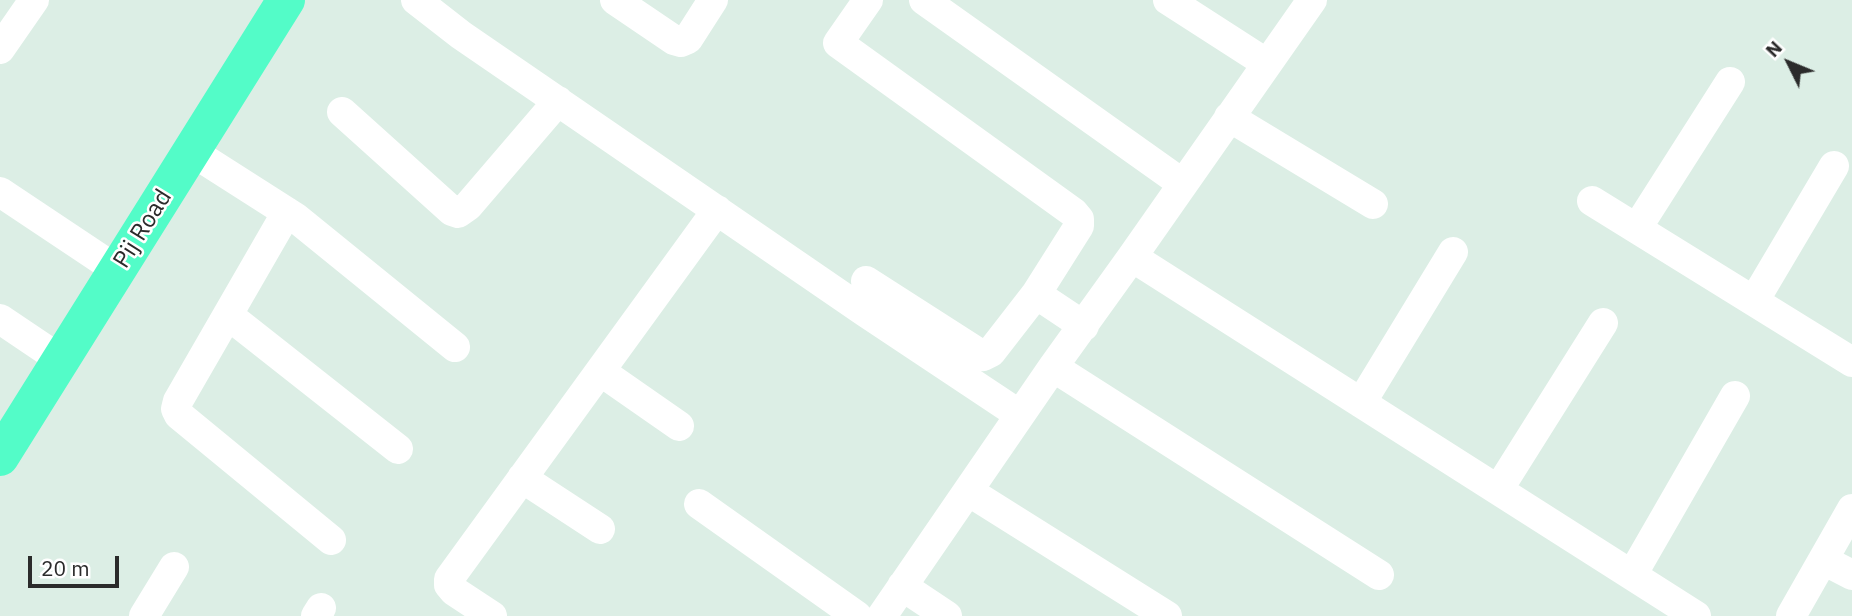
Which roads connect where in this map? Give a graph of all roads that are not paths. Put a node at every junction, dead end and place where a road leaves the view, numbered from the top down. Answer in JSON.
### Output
{"nodes":[{"id":1,"x":34,"y":0,"type":"edge"},
{"id":2,"x":286,"y":0,"type":"edge"},
{"id":3,"x":416,"y":0,"type":"edge"},
{"id":4,"x":615,"y":0,"type":"edge"},
{"id":5,"x":713,"y":0,"type":"edge"},
{"id":6,"x":867,"y":0,"type":"edge"},
{"id":7,"x":924,"y":0,"type":"edge"},
{"id":8,"x":1168,"y":0,"type":"edge"},
{"id":9,"x":1312,"y":0,"type":"edge"},
{"id":10,"x":0,"y":49,"type":"edge"},
{"id":11,"x":1266,"y":63,"type":"junction"},
{"id":12,"x":1730,"y":82,"type":"dead end"},
{"id":13,"x":558,"y":101,"type":"junction"},
{"id":14,"x":342,"y":112,"type":"dead end"},
{"id":15,"x":1229,"y":117,"type":"junction"},
{"id":16,"x":191,"y":151,"type":"junction"},
{"id":17,"x":1834,"y":166,"type":"dead end"},
{"id":18,"x":1183,"y":184,"type":"junction"},
{"id":19,"x":0,"y":192,"type":"edge"},
{"id":20,"x":1592,"y":201,"type":"dead end"},
{"id":21,"x":1373,"y":204,"type":"dead end"},
{"id":22,"x":717,"y":210,"type":"junction"},
{"id":23,"x":287,"y":212,"type":"junction"},
{"id":24,"x":1637,"y":228,"type":"junction"},
{"id":25,"x":1453,"y":252,"type":"dead end"},
{"id":26,"x":1132,"y":257,"type":"junction"},
{"id":27,"x":117,"y":270,"type":"junction"},
{"id":28,"x":866,"y":281,"type":"dead end"},
{"id":29,"x":1036,"y":294,"type":"junction"},
{"id":30,"x":1754,"y":301,"type":"junction"},
{"id":31,"x":228,"y":315,"type":"junction"},
{"id":32,"x":0,"y":319,"type":"edge"},
{"id":33,"x":1603,"y":323,"type":"dead end"},
{"id":34,"x":1084,"y":326,"type":"junction"},
{"id":35,"x":455,"y":347,"type":"dead end"},
{"id":36,"x":61,"y":360,"type":"junction"},
{"id":37,"x":1852,"y":362,"type":"edge"},
{"id":38,"x":1053,"y":367,"type":"junction"},
{"id":39,"x":600,"y":371,"type":"junction"},
{"id":40,"x":1735,"y":396,"type":"dead end"},
{"id":41,"x":1361,"y":403,"type":"junction"},
{"id":42,"x":1020,"y":415,"type":"junction"},
{"id":43,"x":679,"y":426,"type":"dead end"},
{"id":44,"x":398,"y":449,"type":"dead end"},
{"id":45,"x":0,"y":457,"type":"edge"},
{"id":46,"x":522,"y":478,"type":"junction"},
{"id":47,"x":1498,"y":489,"type":"junction"},
{"id":48,"x":968,"y":491,"type":"junction"},
{"id":49,"x":699,"y":504,"type":"dead end"},
{"id":50,"x":1852,"y":509,"type":"edge"},
{"id":51,"x":600,"y":529,"type":"dead end"},
{"id":52,"x":331,"y":540,"type":"dead end"},
{"id":53,"x":1823,"y":560,"type":"junction"},
{"id":54,"x":174,"y":567,"type":"dead end"},
{"id":55,"x":1379,"y":575,"type":"dead end"},
{"id":56,"x":1632,"y":575,"type":"junction"},
{"id":57,"x":1852,"y":575,"type":"edge"},
{"id":58,"x":902,"y":586,"type":"junction"},
{"id":59,"x":144,"y":616,"type":"edge"},
{"id":60,"x":492,"y":616,"type":"edge"},
{"id":61,"x":857,"y":616,"type":"edge"},
{"id":62,"x":882,"y":616,"type":"edge"},
{"id":63,"x":947,"y":616,"type":"edge"},
{"id":64,"x":1167,"y":616,"type":"edge"},
{"id":65,"x":1696,"y":616,"type":"edge"},
{"id":66,"x":1791,"y":616,"type":"edge"}],
"edges":[{"from":1,"to":10,"type":"street"},
{"from":2,"to":16,"type":"main road","name":"Pij Road"},
{"from":3,"to":13,"type":"street"},
{"from":4,"to":5,"type":"street"},
{"from":6,"to":29,"type":"street"},
{"from":7,"to":18,"type":"street"},
{"from":8,"to":11,"type":"street"},
{"from":9,"to":11,"type":"street"},
{"from":11,"to":15,"type":"street"},
{"from":12,"to":24,"type":"street"},
{"from":13,"to":14,"type":"street"},
{"from":13,"to":22,"type":"street"},
{"from":15,"to":18,"type":"street"},
{"from":15,"to":21,"type":"street"},
{"from":16,"to":23,"type":"street"},
{"from":16,"to":27,"type":"main road","name":"Pij Road"},
{"from":17,"to":30,"type":"street"},
{"from":18,"to":26,"type":"street"},
{"from":19,"to":27,"type":"street"},
{"from":20,"to":24,"type":"street"},
{"from":22,"to":39,"type":"street"},
{"from":22,"to":42,"type":"street"},
{"from":23,"to":31,"type":"street"},
{"from":23,"to":35,"type":"street"},
{"from":24,"to":30,"type":"street"},
{"from":25,"to":41,"type":"street"},
{"from":26,"to":34,"type":"street"},
{"from":26,"to":41,"type":"street"},
{"from":27,"to":36,"type":"main road","name":"Pij Road"},
{"from":28,"to":29,"type":"street"},
{"from":29,"to":34,"type":"street"},
{"from":30,"to":37,"type":"street"},
{"from":31,"to":44,"type":"street"},
{"from":31,"to":52,"type":"street"},
{"from":32,"to":36,"type":"street"},
{"from":33,"to":47,"type":"street"},
{"from":34,"to":38,"type":"street"},
{"from":36,"to":45,"type":"main road","name":"Pij Road"},
{"from":38,"to":42,"type":"street"},
{"from":38,"to":55,"type":"street"},
{"from":39,"to":43,"type":"street"},
{"from":39,"to":46,"type":"street"},
{"from":40,"to":56,"type":"street"},
{"from":41,"to":47,"type":"street"},
{"from":42,"to":48,"type":"street"},
{"from":46,"to":51,"type":"street"},
{"from":46,"to":60,"type":"street"},
{"from":47,"to":56,"type":"street"},
{"from":48,"to":58,"type":"street"},
{"from":48,"to":64,"type":"street"},
{"from":49,"to":61,"type":"street"},
{"from":50,"to":53,"type":"street"},
{"from":53,"to":57,"type":"street"},
{"from":53,"to":66,"type":"street"},
{"from":54,"to":59,"type":"street"},
{"from":56,"to":65,"type":"street"},
{"from":58,"to":62,"type":"street"},
{"from":58,"to":63,"type":"street"}]}
